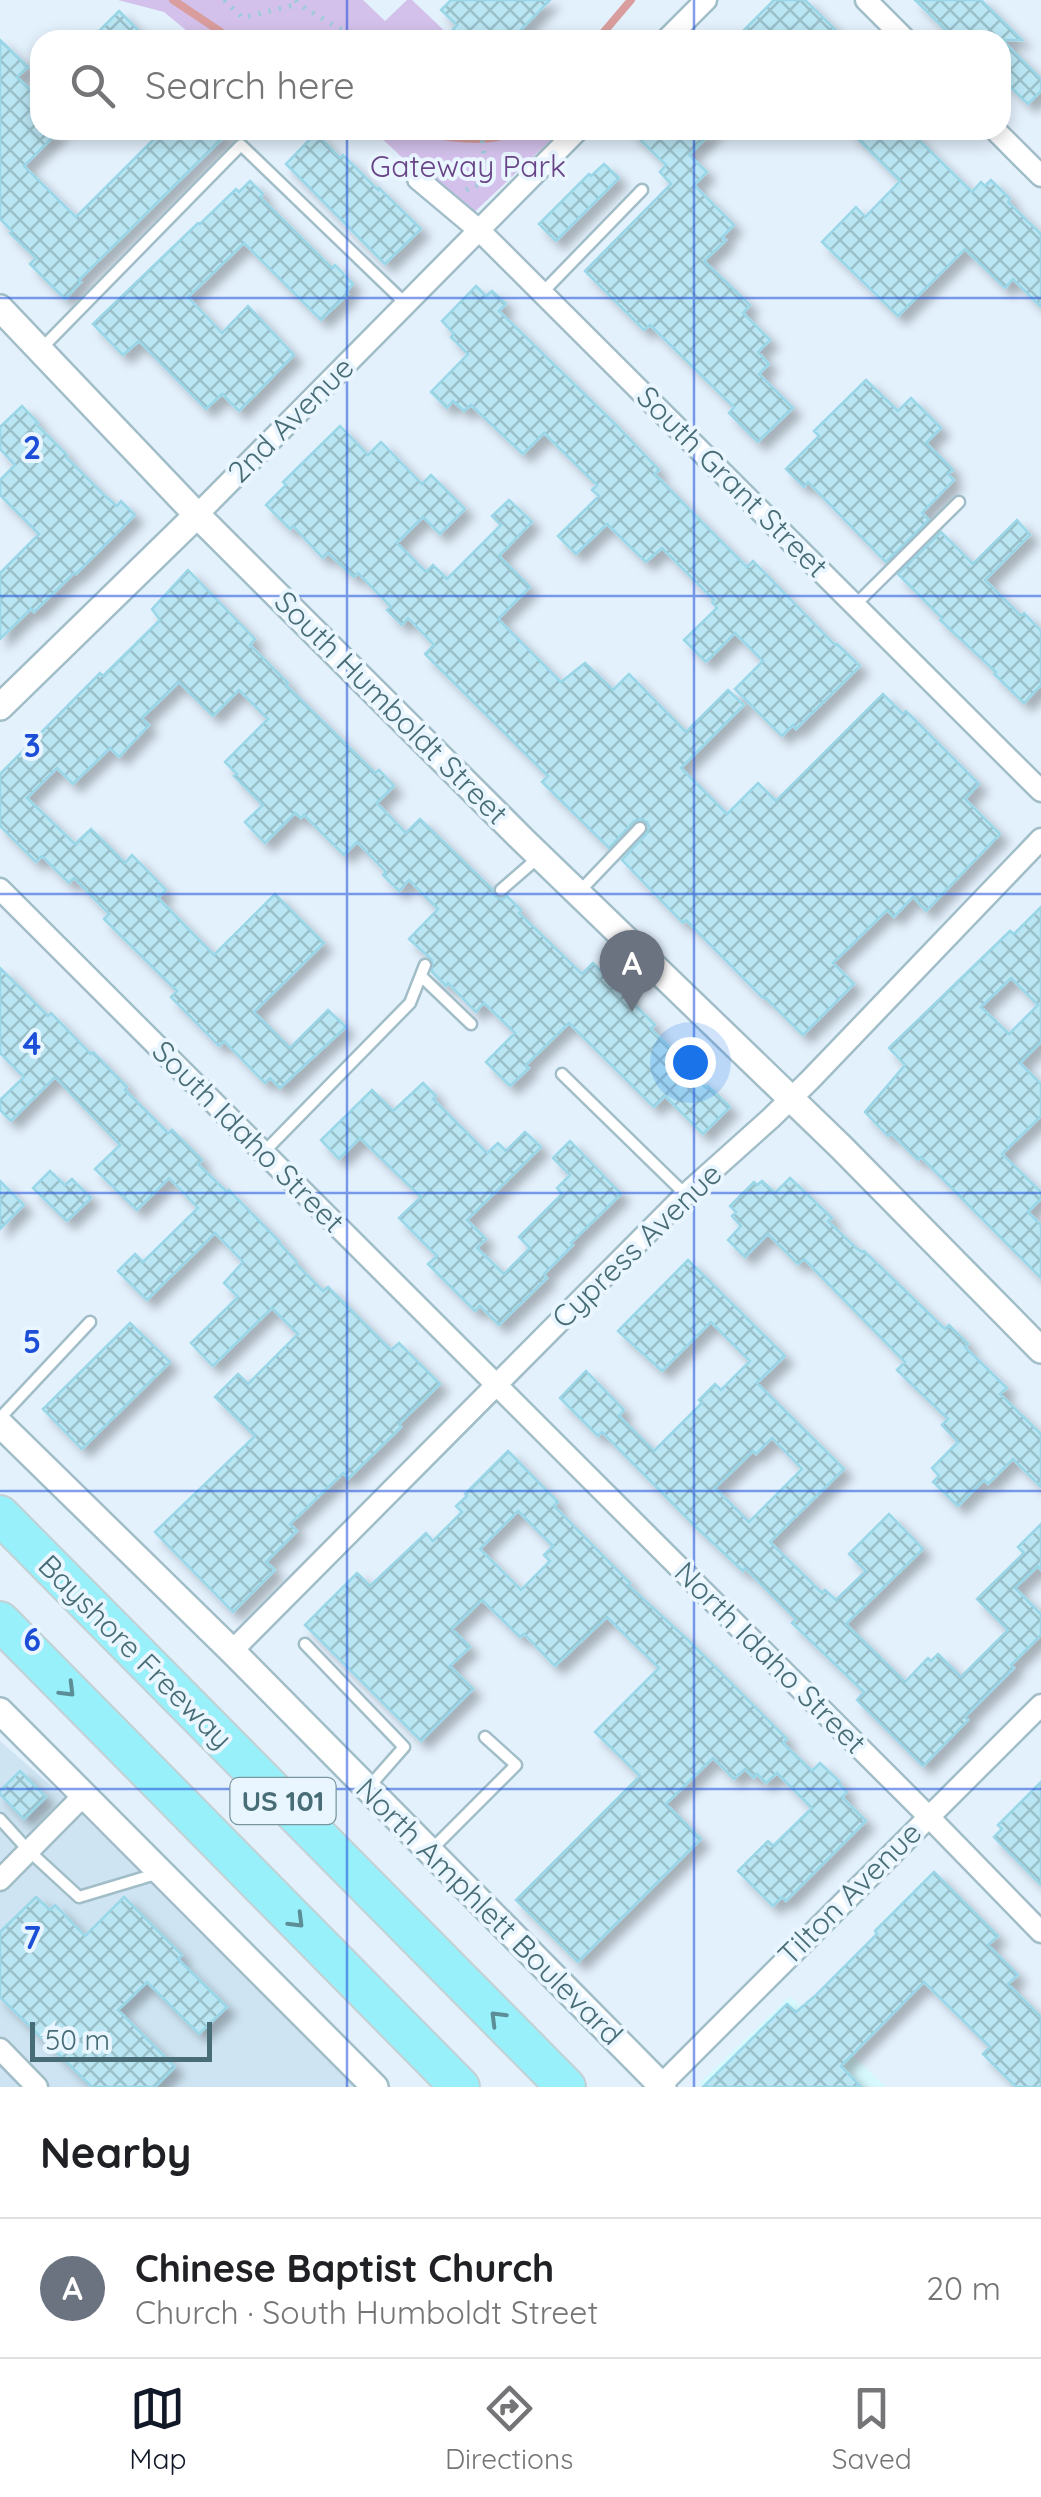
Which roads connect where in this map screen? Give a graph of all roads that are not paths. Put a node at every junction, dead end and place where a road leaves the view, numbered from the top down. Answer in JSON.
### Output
{"nodes":[{"id":1,"x":706,"y":0,"type":"edge"},
{"id":2,"x":866,"y":0,"type":"edge"},
{"id":3,"x":676,"y":30,"type":"edge"},
{"id":4,"x":896,"y":30,"type":"edge"},
{"id":5,"x":568,"y":140,"type":"edge"},
{"id":6,"x":1006,"y":140,"type":"edge"},
{"id":7,"x":1041,"y":176,"type":"edge"},
{"id":8,"x":418,"y":179,"type":"dead end"},
{"id":9,"x":642,"y":190,"type":"dead end"},
{"id":10,"x":480,"y":231,"type":"junction"},
{"id":11,"x":542,"y":293,"type":"junction"},
{"id":12,"x":406,"y":304,"type":"junction"},
{"id":13,"x":0,"y":308,"type":"edge"},
{"id":14,"x":40,"y":350,"type":"junction"},
{"id":15,"x":959,"y":502,"type":"dead end"},
{"id":16,"x":197,"y":515,"type":"junction"},
{"id":17,"x":854,"y":605,"type":"junction"},
{"id":18,"x":0,"y":707,"type":"edge"},
{"id":19,"x":1041,"y":791,"type":"edge"},
{"id":20,"x":640,"y":828,"type":"dead end"},
{"id":21,"x":1041,"y":838,"type":"edge"},
{"id":22,"x":540,"y":856,"type":"junction"},
{"id":23,"x":0,"y":889,"type":"edge"},
{"id":24,"x":502,"y":890,"type":"dead end"},
{"id":25,"x":577,"y":894,"type":"junction"},
{"id":26,"x":470,"y":1024,"type":"dead end"},
{"id":27,"x":562,"y":1074,"type":"dead end"},
{"id":28,"x":791,"y":1098,"type":"junction"},
{"id":29,"x":264,"y":1152,"type":"junction"},
{"id":30,"x":686,"y":1195,"type":"junction"},
{"id":31,"x":90,"y":1322,"type":"dead end"},
{"id":32,"x":1041,"y":1350,"type":"edge"},
{"id":33,"x":497,"y":1384,"type":"junction"},
{"id":34,"x":0,"y":1421,"type":"edge"},
{"id":35,"x":0,"y":1516,"type":"edge"},
{"id":36,"x":0,"y":1620,"type":"edge"},
{"id":37,"x":305,"y":1644,"type":"dead end"},
{"id":38,"x":232,"y":1651,"type":"junction"},
{"id":39,"x":1041,"y":1705,"type":"edge"},
{"id":40,"x":0,"y":1711,"type":"edge"},
{"id":41,"x":484,"y":1737,"type":"dead end"},
{"id":42,"x":368,"y":1788,"type":"junction"},
{"id":43,"x":83,"y":1796,"type":"junction"},
{"id":44,"x":928,"y":1816,"type":"junction"},
{"id":45,"x":0,"y":1820,"type":"edge"},
{"id":46,"x":29,"y":1851,"type":"junction"},
{"id":47,"x":430,"y":1852,"type":"junction"},
{"id":48,"x":160,"y":1872,"type":"junction"},
{"id":49,"x":0,"y":1880,"type":"edge"},
{"id":50,"x":1041,"y":1932,"type":"edge"},
{"id":51,"x":0,"y":2049,"type":"edge"},
{"id":52,"x":662,"y":2086,"type":"edge"},
{"id":53,"x":37,"y":2087,"type":"edge"},
{"id":54,"x":374,"y":2087,"type":"edge"},
{"id":55,"x":460,"y":2087,"type":"edge"},
{"id":56,"x":566,"y":2087,"type":"edge"}],
"edges":[{"from":1,"to":3,"type":"street"},
{"from":2,"to":4,"type":"street"},
{"from":5,"to":10,"type":"street","name":"2nd Avenue"},
{"from":6,"to":7,"type":"street"},
{"from":8,"to":10,"type":"street","name":"South Grant Street"},
{"from":9,"to":11,"type":"lane"},
{"from":10,"to":11,"type":"street","name":"South Grant Street"},
{"from":10,"to":12,"type":"street","name":"2nd Avenue"},
{"from":11,"to":17,"type":"street","name":"South Grant Street"},
{"from":12,"to":14,"type":"lane"},
{"from":12,"to":16,"type":"street","name":"2nd Avenue"},
{"from":13,"to":14,"type":"street","name":"South Humboldt Street"},
{"from":14,"to":16,"type":"street","name":"South Humboldt Street"},
{"from":15,"to":17,"type":"lane"},
{"from":16,"to":18,"type":"street","name":"2nd Avenue"},
{"from":16,"to":22,"type":"street","name":"South Humboldt Street"},
{"from":17,"to":19,"type":"street","name":"South Grant Street"},
{"from":20,"to":25,"type":"lane"},
{"from":21,"to":28,"type":"street","name":"Cypress Avenue"},
{"from":22,"to":24,"type":"lane"},
{"from":22,"to":25,"type":"street","name":"South Humboldt Street"},
{"from":23,"to":29,"type":"street","name":"South Idaho Street"},
{"from":25,"to":28,"type":"street","name":"South Humboldt Street"},
{"from":26,"to":29,"type":"lane"},
{"from":27,"to":30,"type":"lane"},
{"from":28,"to":30,"type":"street","name":"Cypress Avenue"},
{"from":28,"to":32,"type":"street","name":"South Humboldt Street"},
{"from":29,"to":33,"type":"street","name":"South Idaho Street"},
{"from":30,"to":33,"type":"street","name":"Cypress Avenue"},
{"from":31,"to":34,"type":"lane"},
{"from":33,"to":38,"type":"street","name":"Cypress Avenue"},
{"from":33,"to":44,"type":"street","name":"North Idaho Street"},
{"from":34,"to":38,"type":"street","name":"North Amphlett Boulevard"},
{"from":56,"to":35,"type":"highway","name":"Bayshore Freeway","number":"US 101","one_way":true},
{"from":36,"to":55,"type":"highway","number":"US 101","one_way":true},
{"from":37,"to":42,"type":"lane"},
{"from":38,"to":42,"type":"street","name":"North Amphlett Boulevard"},
{"from":39,"to":44,"type":"street","name":"Tilton Avenue"},
{"from":40,"to":43,"type":"street"},
{"from":41,"to":47,"type":"lane"},
{"from":42,"to":47,"type":"street","name":"North Amphlett Boulevard"},
{"from":43,"to":46,"type":"street"},
{"from":43,"to":48,"type":"street"},
{"from":44,"to":50,"type":"street","name":"North Idaho Street"},
{"from":44,"to":52,"type":"street","name":"Tilton Avenue"},
{"from":45,"to":46,"type":"lane"},
{"from":46,"to":48,"type":"lane"},
{"from":46,"to":49,"type":"street"},
{"from":47,"to":52,"type":"street","name":"North Amphlett Boulevard"},
{"from":48,"to":54,"type":"street"},
{"from":51,"to":53,"type":"street"}]}
